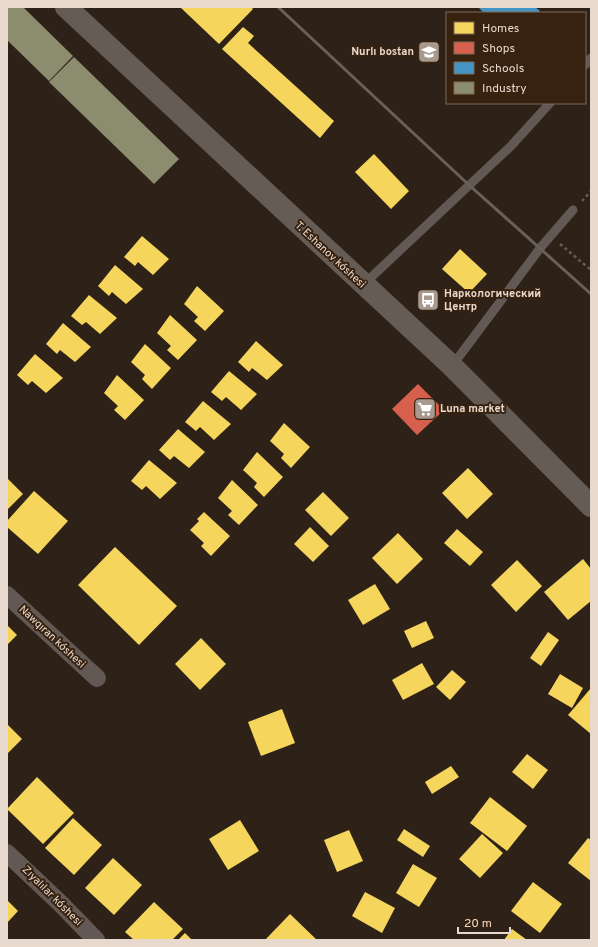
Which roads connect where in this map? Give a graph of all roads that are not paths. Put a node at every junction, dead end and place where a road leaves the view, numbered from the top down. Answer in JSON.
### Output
{"nodes":[{"id":1,"x":66,"y":7,"type":"edge"},
{"id":2,"x":549,"y":104,"type":"edge"},
{"id":3,"x":573,"y":210,"type":"dead end"},
{"id":4,"x":363,"y":285,"type":"junction"},
{"id":5,"x":452,"y":366,"type":"junction"},
{"id":6,"x":591,"y":506,"type":"edge"},
{"id":7,"x":7,"y":595,"type":"edge"},
{"id":8,"x":97,"y":678,"type":"dead end"},
{"id":9,"x":7,"y":852,"type":"edge"},
{"id":10,"x":96,"y":940,"type":"edge"}],
"edges":[{"from":1,"to":4,"type":"main road","name":"T. Eshanov kóshesi"},
{"from":2,"to":4,"type":"lane"},
{"from":3,"to":5,"type":"lane"},
{"from":4,"to":5,"type":"main road","name":"T. Eshanov kóshesi"},
{"from":5,"to":6,"type":"main road","name":"T. Eshanov kóshesi"},
{"from":7,"to":8,"type":"street","name":"Nawqıran kóshesi"},
{"from":9,"to":10,"type":"street","name":"Zıyalılar kóshesi"}]}
